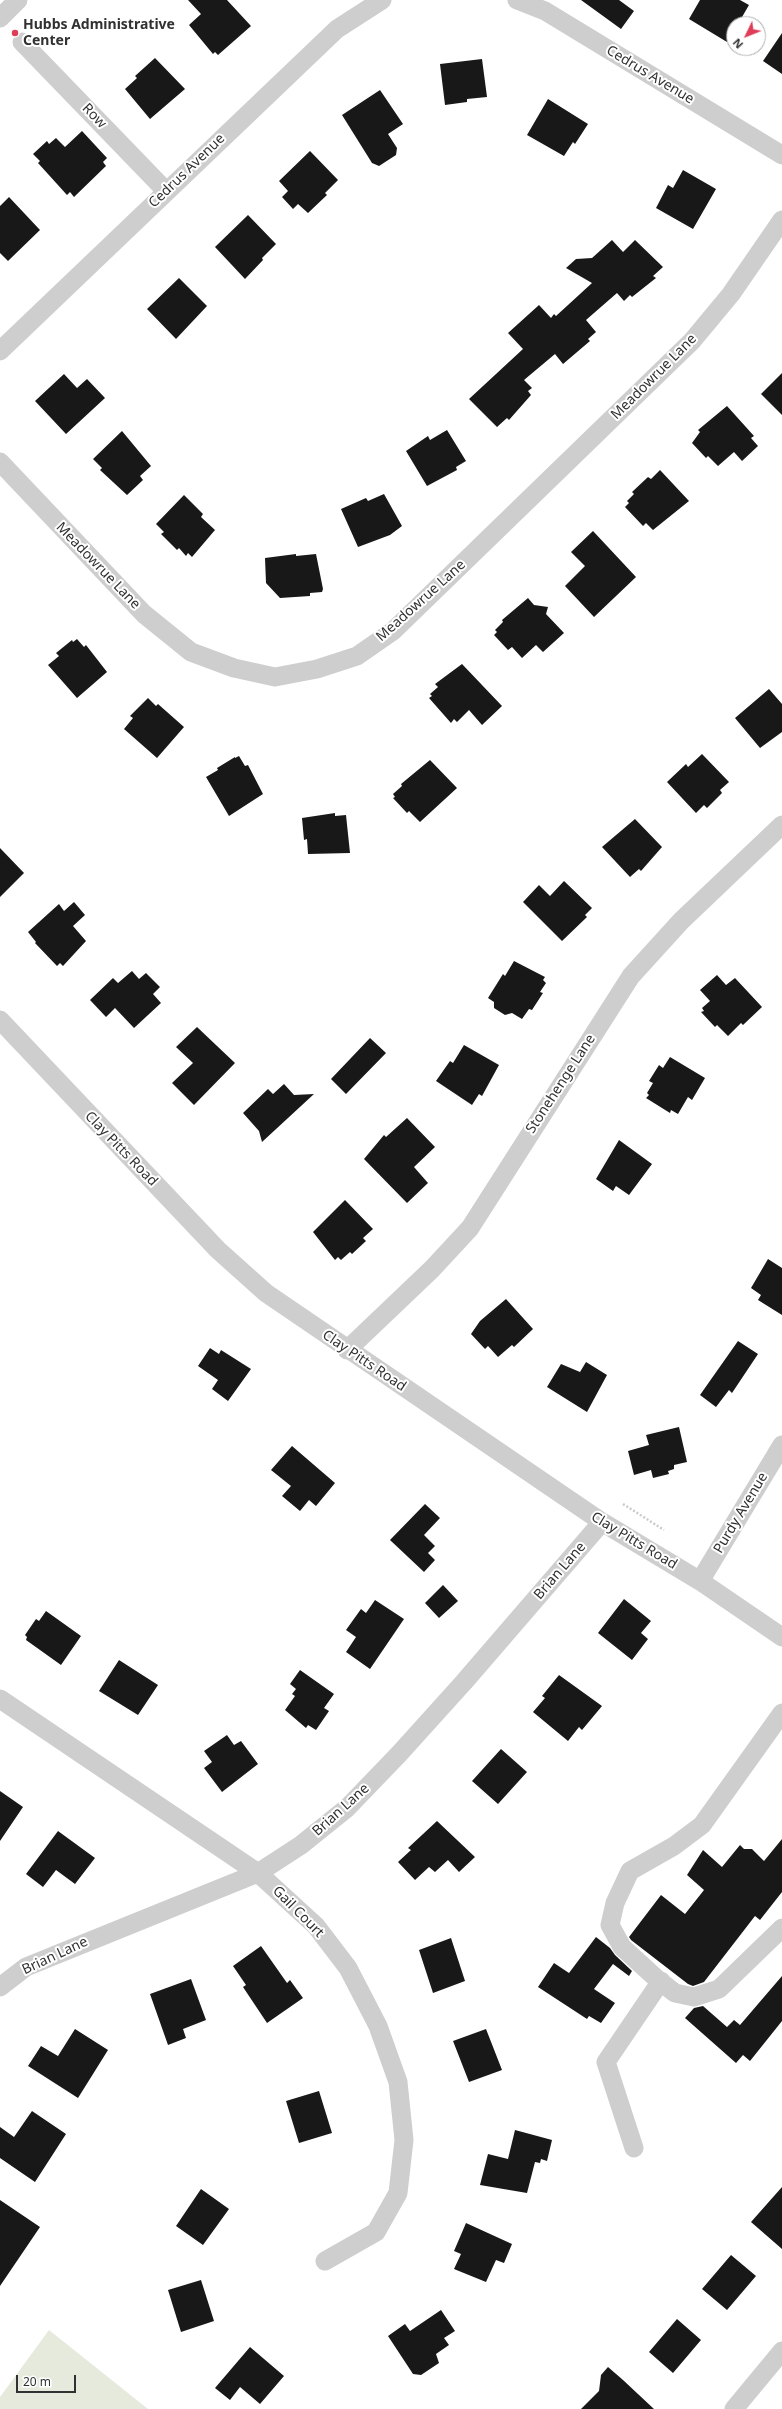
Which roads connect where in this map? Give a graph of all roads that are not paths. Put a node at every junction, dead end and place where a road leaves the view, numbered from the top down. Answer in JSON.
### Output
{"nodes":[{"id":1,"x":18,"y":0,"type":"edge"},
{"id":2,"x":382,"y":0,"type":"edge"},
{"id":3,"x":517,"y":0,"type":"edge"},
{"id":4,"x":0,"y":18,"type":"edge"},
{"id":5,"x":22,"y":42,"type":"dead end"},
{"id":6,"x":782,"y":155,"type":"edge"},
{"id":7,"x":166,"y":191,"type":"junction"},
{"id":8,"x":782,"y":220,"type":"edge"},
{"id":9,"x":0,"y":351,"type":"edge"},
{"id":10,"x":0,"y":462,"type":"edge"},
{"id":11,"x":782,"y":825,"type":"edge"},
{"id":12,"x":0,"y":1020,"type":"edge"},
{"id":13,"x":348,"y":1350,"type":"junction"},
{"id":14,"x":782,"y":1445,"type":"edge"},
{"id":15,"x":602,"y":1522,"type":"junction"},
{"id":16,"x":700,"y":1581,"type":"junction"},
{"id":17,"x":782,"y":1637,"type":"edge"},
{"id":18,"x":0,"y":1699,"type":"edge"},
{"id":19,"x":782,"y":1712,"type":"edge"},
{"id":20,"x":258,"y":1873,"type":"junction"},
{"id":21,"x":782,"y":1928,"type":"edge"},
{"id":22,"x":661,"y":1981,"type":"junction"},
{"id":23,"x":0,"y":1987,"type":"edge"},
{"id":24,"x":634,"y":2148,"type":"dead end"},
{"id":25,"x":325,"y":2261,"type":"dead end"},
{"id":26,"x":782,"y":2351,"type":"edge"},
{"id":27,"x":734,"y":2409,"type":"edge"}],
"edges":[{"from":1,"to":4,"type":"street"},
{"from":2,"to":7,"type":"street","name":"Cedrus Avenue"},
{"from":3,"to":6,"type":"street","name":"Cedrus Avenue"},
{"from":5,"to":7,"type":"street","name":"Row"},
{"from":7,"to":9,"type":"street","name":"Cedrus Avenue"},
{"from":8,"to":10,"type":"street","name":"Meadowrue Lane"},
{"from":11,"to":13,"type":"street","name":"Stonehenge Lane"},
{"from":12,"to":13,"type":"street","name":"Clay Pitts Road"},
{"from":13,"to":15,"type":"street","name":"Clay Pitts Road"},
{"from":14,"to":16,"type":"street","name":"Purdy Avenue"},
{"from":15,"to":16,"type":"street","name":"Clay Pitts Road"},
{"from":15,"to":20,"type":"street","name":"Brian Lane"},
{"from":16,"to":17,"type":"street","name":"Clay Pitts Road"},
{"from":18,"to":20,"type":"street","name":"Gail Court"},
{"from":19,"to":22,"type":"street"},
{"from":20,"to":23,"type":"street","name":"Brian Lane"},
{"from":20,"to":25,"type":"street","name":"Gail Court"},
{"from":21,"to":22,"type":"street"},
{"from":22,"to":24,"type":"street"},
{"from":26,"to":27,"type":"street"}]}
